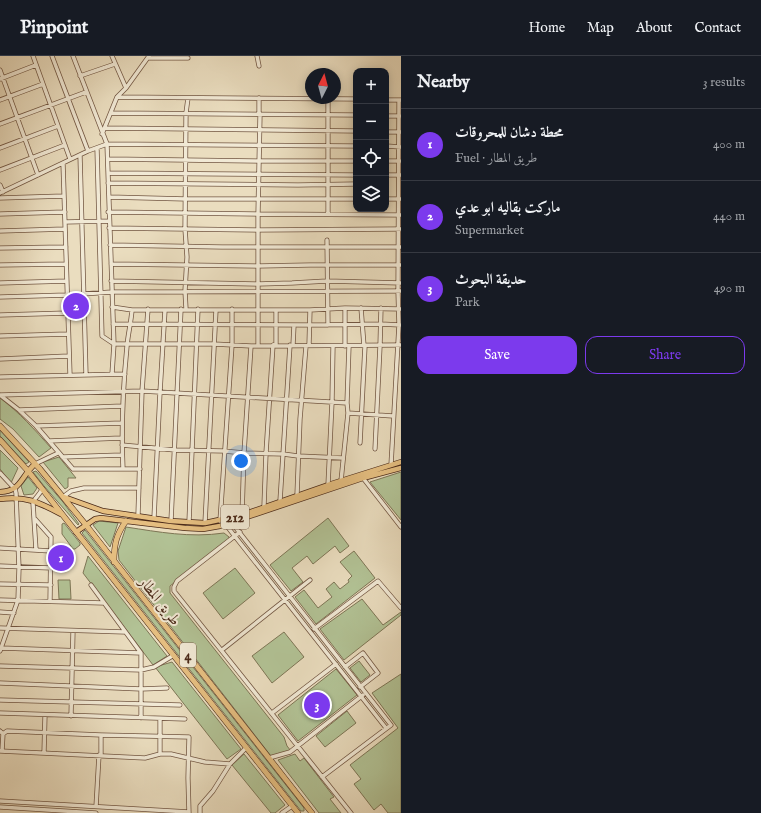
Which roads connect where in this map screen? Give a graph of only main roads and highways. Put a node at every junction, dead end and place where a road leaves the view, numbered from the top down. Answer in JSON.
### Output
{"nodes":[{"id":1,"x":0,"y":426,"type":"edge"},
{"id":2,"x":0,"y":440,"type":"edge"},
{"id":3,"x":401,"y":462,"type":"edge"},
{"id":4,"x":35,"y":464,"type":"junction"},
{"id":5,"x":401,"y":468,"type":"edge"},
{"id":6,"x":28,"y":470,"type":"junction"},
{"id":7,"x":0,"y":492,"type":"edge"},
{"id":8,"x":63,"y":497,"type":"junction"},
{"id":9,"x":0,"y":499,"type":"edge"},
{"id":10,"x":103,"y":511,"type":"junction"},
{"id":11,"x":62,"y":514,"type":"junction"},
{"id":12,"x":102,"y":518,"type":"junction"},
{"id":13,"x":126,"y":520,"type":"junction"},
{"id":14,"x":86,"y":525,"type":"junction"},
{"id":15,"x":76,"y":532,"type":"junction"},
{"id":16,"x":114,"y":562,"type":"junction"},
{"id":17,"x":310,"y":812,"type":"edge"},
{"id":18,"x":298,"y":813,"type":"edge"}],
"edges":[{"from":1,"to":4,"type":"highway","name":"طريق المطار"},
{"from":2,"to":6,"type":"highway","name":"طريق المطار"},
{"from":3,"to":10,"type":"main road","number":"212"},
{"from":4,"to":6,"type":"main road"},
{"from":4,"to":8,"type":"highway","name":"طريق المطار"},
{"from":5,"to":13,"type":"main road","number":"212"},
{"from":6,"to":7,"type":"main road"},
{"from":6,"to":11,"type":"highway","name":"طريق المطار"},
{"from":8,"to":10,"type":"main road","number":"212"},
{"from":8,"to":14,"type":"highway","name":"طريق المطار","number":"4"},
{"from":9,"to":11,"type":"main road"},
{"from":10,"to":12,"type":"main road"},
{"from":11,"to":15,"type":"highway","name":"طريق المطار"},
{"from":12,"to":13,"type":"main road","number":"212"},
{"from":12,"to":14,"type":"main road","number":"212"},
{"from":13,"to":16,"type":"highway"},
{"from":14,"to":15,"type":"main road","number":"212"},
{"from":14,"to":16,"type":"highway","name":"طريق المطار","number":"4"},
{"from":15,"to":18,"type":"highway","name":"طريق المطار","number":"4"},
{"from":16,"to":17,"type":"highway","name":"طريق المطار","number":"4"}]}
